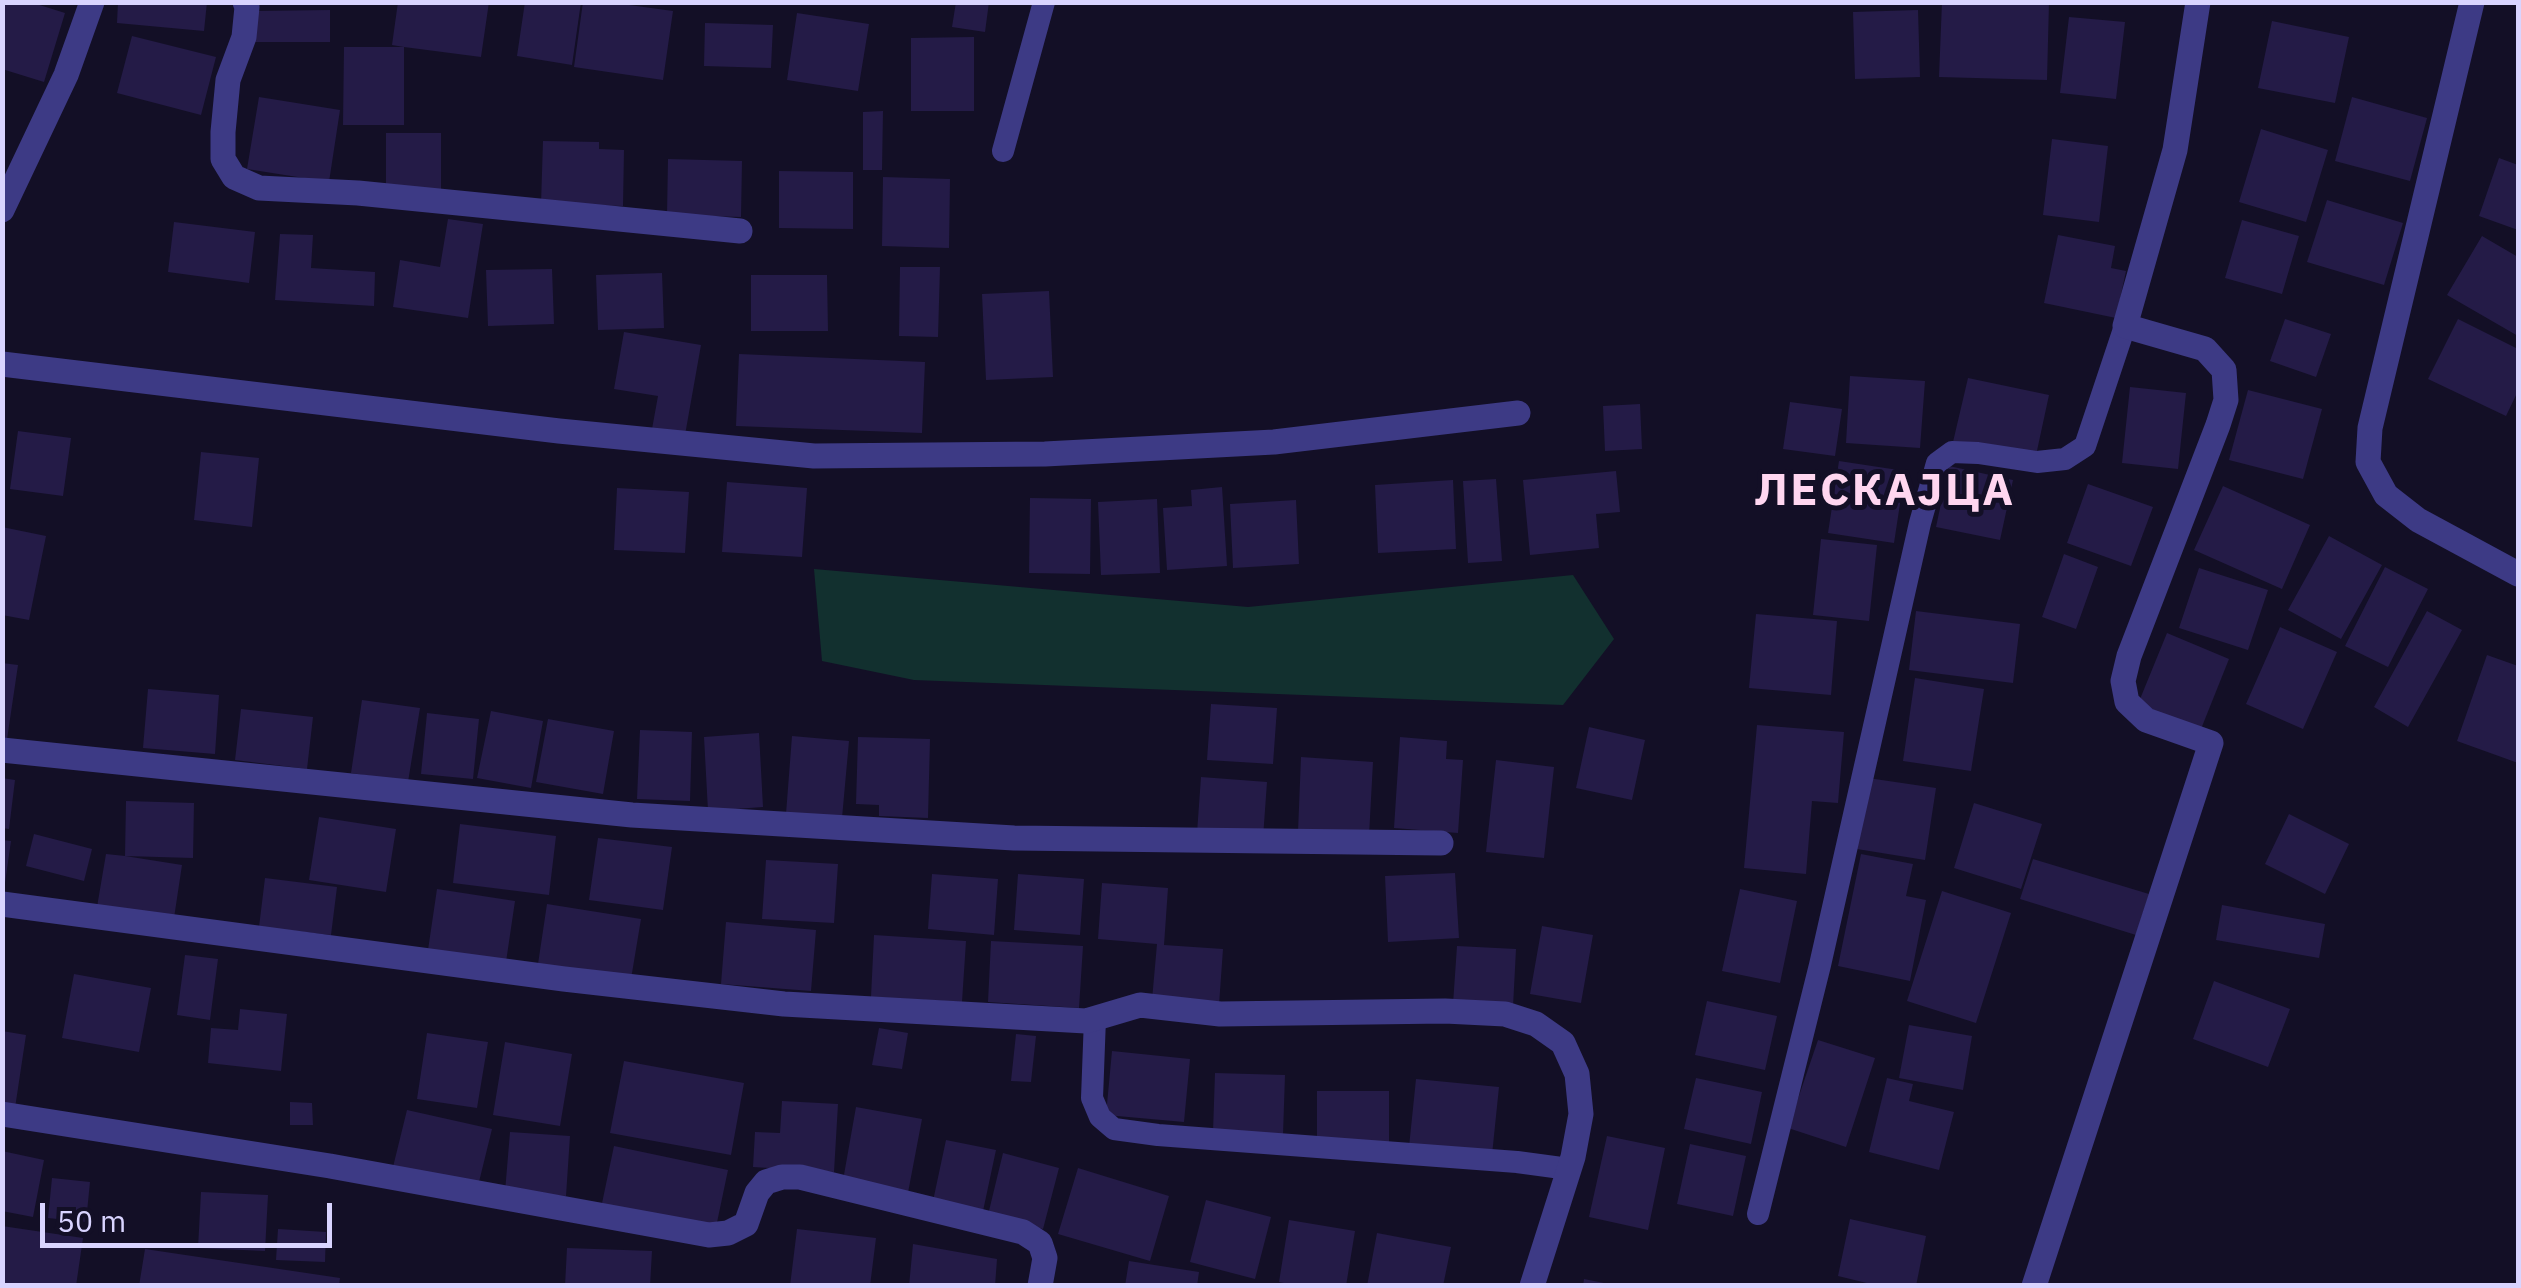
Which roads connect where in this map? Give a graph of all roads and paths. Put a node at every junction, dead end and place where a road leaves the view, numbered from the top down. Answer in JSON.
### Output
{"nodes":[{"id":1,"x":92,"y":2,"type":"edge"},
{"id":2,"x":245,"y":2,"type":"edge"},
{"id":3,"x":1044,"y":2,"type":"edge"},
{"id":4,"x":2198,"y":2,"type":"edge"},
{"id":5,"x":2472,"y":2,"type":"edge"},
{"id":6,"x":1003,"y":150,"type":"dead end"},
{"id":7,"x":2,"y":210,"type":"edge"},
{"id":8,"x":740,"y":230,"type":"dead end"},
{"id":9,"x":2125,"y":326,"type":"junction"},
{"id":10,"x":2,"y":364,"type":"edge"},
{"id":11,"x":1518,"y":413,"type":"dead end"},
{"id":12,"x":2518,"y":574,"type":"edge"},
{"id":13,"x":2,"y":750,"type":"edge"},
{"id":14,"x":1441,"y":844,"type":"dead end"},
{"id":15,"x":2,"y":904,"type":"edge"},
{"id":16,"x":1095,"y":1018,"type":"junction"},
{"id":17,"x":2,"y":1114,"type":"edge"},
{"id":18,"x":1569,"y":1168,"type":"junction"},
{"id":19,"x":1758,"y":1214,"type":"dead end"},
{"id":20,"x":1040,"y":1286,"type":"edge"},
{"id":21,"x":1532,"y":1286,"type":"edge"},
{"id":22,"x":2034,"y":1286,"type":"edge"}],
"edges":[{"from":1,"to":7,"type":"street"},
{"from":2,"to":8,"type":"street"},
{"from":3,"to":6,"type":"lane"},
{"from":4,"to":9,"type":"street"},
{"from":5,"to":12,"type":"street"},
{"from":9,"to":19,"type":"lane"},
{"from":9,"to":22,"type":"street"},
{"from":10,"to":11,"type":"street"},
{"from":13,"to":14,"type":"street"},
{"from":15,"to":16,"type":"street"},
{"from":16,"to":18,"type":"lane"},
{"from":16,"to":18,"type":"street"},
{"from":17,"to":20,"type":"street"},
{"from":18,"to":21,"type":"street"}]}
